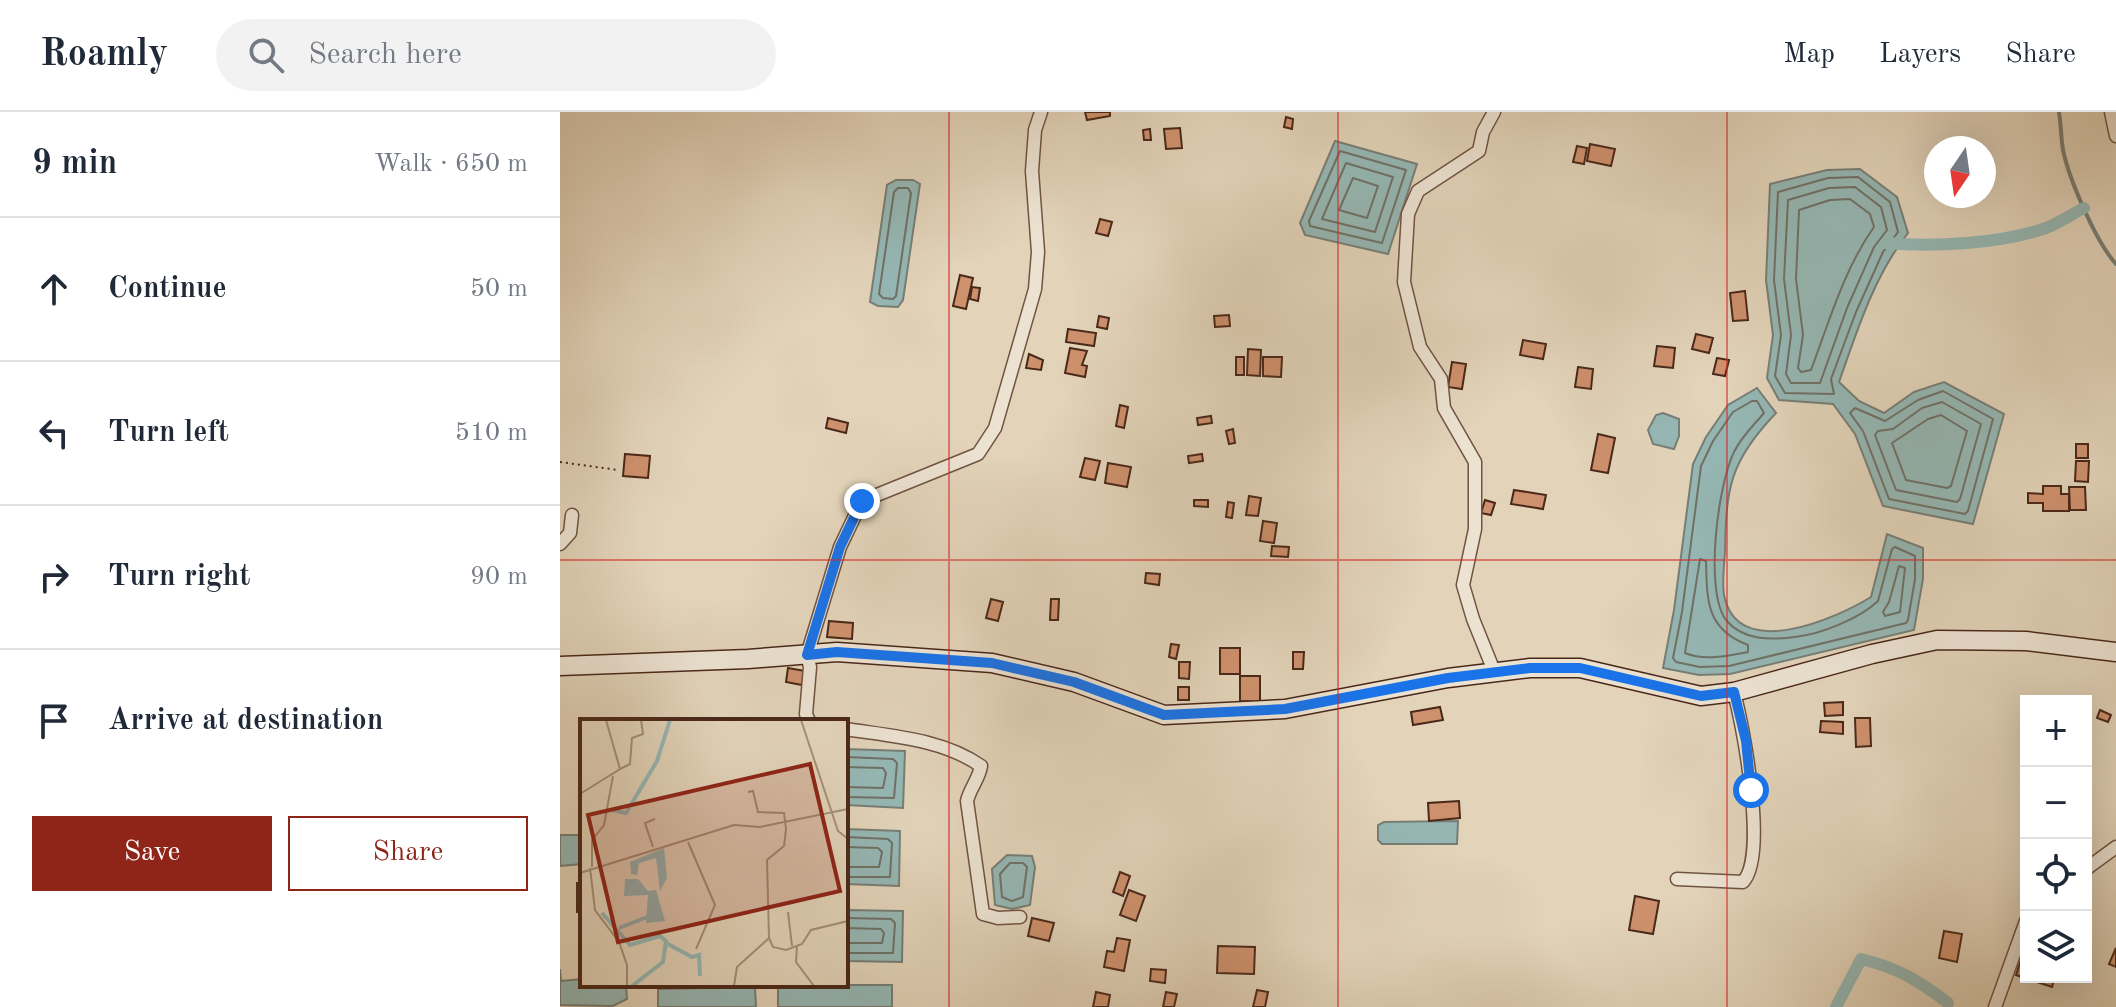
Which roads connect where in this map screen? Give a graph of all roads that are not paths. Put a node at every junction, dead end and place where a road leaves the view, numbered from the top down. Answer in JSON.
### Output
{"nodes":[{"id":1,"x":1041,"y":112,"type":"edge"},
{"id":2,"x":1494,"y":112,"type":"edge"},
{"id":3,"x":2111,"y":112,"type":"edge"},
{"id":4,"x":2116,"y":136,"type":"edge"},
{"id":5,"x":572,"y":515,"type":"dead end"},
{"id":6,"x":560,"y":544,"type":"edge"},
{"id":7,"x":2116,"y":652,"type":"edge"},
{"id":8,"x":807,"y":655,"type":"junction"},
{"id":9,"x":560,"y":666,"type":"edge"},
{"id":10,"x":1494,"y":671,"type":"junction"},
{"id":11,"x":1734,"y":692,"type":"junction"},
{"id":12,"x":808,"y":719,"type":"edge"},
{"id":13,"x":848,"y":729,"type":"edge"},
{"id":14,"x":2116,"y":847,"type":"edge"},
{"id":15,"x":2092,"y":865,"type":"edge"},
{"id":16,"x":1677,"y":879,"type":"dead end"},
{"id":17,"x":1020,"y":917,"type":"dead end"},
{"id":18,"x":2020,"y":938,"type":"edge"},
{"id":19,"x":1995,"y":1007,"type":"edge"}],
"edges":[{"from":1,"to":8,"type":"street"},
{"from":2,"to":10,"type":"street"},
{"from":3,"to":4,"type":"street"},
{"from":5,"to":6,"type":"street"},
{"from":7,"to":11,"type":"street"},
{"from":8,"to":9,"type":"street"},
{"from":8,"to":10,"type":"street"},
{"from":8,"to":12,"type":"street"},
{"from":10,"to":11,"type":"street"},
{"from":11,"to":16,"type":"street"},
{"from":13,"to":17,"type":"street"},
{"from":14,"to":15,"type":"street"},
{"from":18,"to":19,"type":"street"}]}
